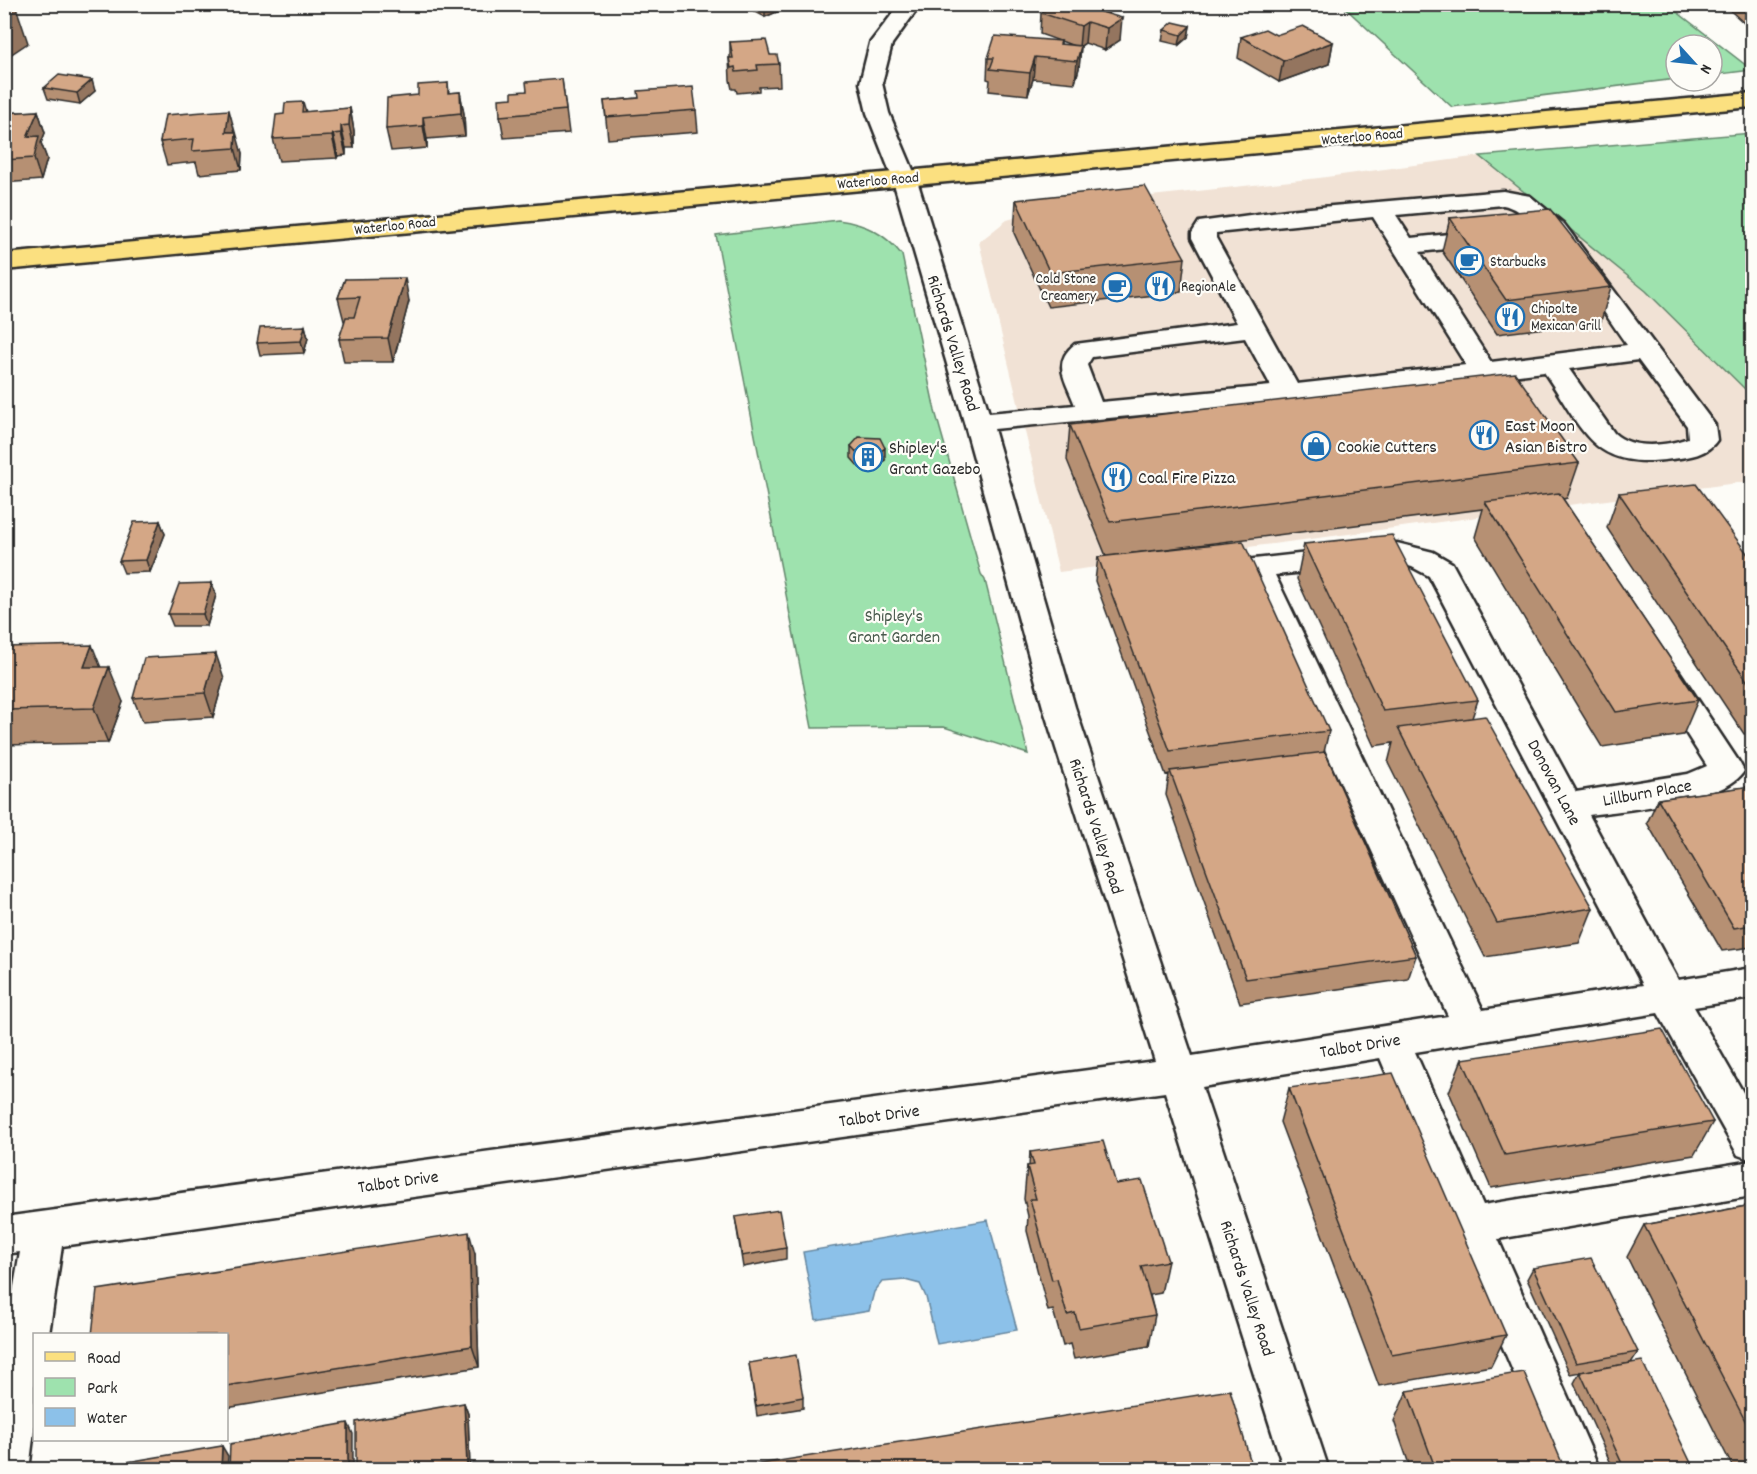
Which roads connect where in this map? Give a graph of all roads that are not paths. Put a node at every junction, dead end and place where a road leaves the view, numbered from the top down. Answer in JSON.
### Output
{"nodes":[{"id":1,"x":910,"y":4,"type":"edge"},
{"id":2,"x":1752,"y":100,"type":"edge"},
{"id":3,"x":904,"y":177,"type":"junction"},
{"id":4,"x":1380,"y":209,"type":"junction"},
{"id":5,"x":1555,"y":229,"type":"junction"},
{"id":6,"x":1403,"y":246,"type":"junction"},
{"id":7,"x":4,"y":262,"type":"edge"},
{"id":8,"x":1253,"y":329,"type":"junction"},
{"id":9,"x":1645,"y":351,"type":"junction"},
{"id":10,"x":1552,"y":363,"type":"junction"},
{"id":11,"x":1483,"y":371,"type":"junction"},
{"id":12,"x":1288,"y":393,"type":"junction"},
{"id":13,"x":1091,"y":412,"type":"junction"},
{"id":14,"x":978,"y":422,"type":"junction"},
{"id":15,"x":1650,"y":652,"type":"edge"},
{"id":16,"x":1740,"y":766,"type":"edge"},
{"id":17,"x":1568,"y":806,"type":"junction"},
{"id":18,"x":1752,"y":983,"type":"edge"},
{"id":19,"x":1668,"y":996,"type":"junction"},
{"id":20,"x":1472,"y":1027,"type":"junction"},
{"id":21,"x":1391,"y":1040,"type":"junction"},
{"id":22,"x":1179,"y":1074,"type":"junction"},
{"id":23,"x":1752,"y":1143,"type":"edge"},
{"id":24,"x":1752,"y":1178,"type":"edge"},
{"id":25,"x":1472,"y":1225,"type":"junction"},
{"id":26,"x":24,"y":1233,"type":"edge"},
{"id":27,"x":6,"y":1470,"type":"edge"},
{"id":28,"x":1307,"y":1470,"type":"edge"},
{"id":29,"x":1578,"y":1470,"type":"edge"}],
"edges":[{"from":1,"to":3,"type":"street","name":"Richards Valley Road"},
{"from":2,"to":3,"type":"main road","name":"Waterloo Road"},
{"from":3,"to":7,"type":"main road","name":"Waterloo Road"},
{"from":3,"to":14,"type":"street","name":"Richards Valley Road"},
{"from":4,"to":5,"type":"street"},
{"from":4,"to":6,"type":"street"},
{"from":4,"to":8,"type":"street"},
{"from":5,"to":6,"type":"street"},
{"from":5,"to":9,"type":"street"},
{"from":6,"to":11,"type":"street"},
{"from":8,"to":12,"type":"street"},
{"from":8,"to":13,"type":"street"},
{"from":9,"to":10,"type":"street"},
{"from":9,"to":10,"type":"street"},
{"from":10,"to":11,"type":"street"},
{"from":11,"to":12,"type":"street"},
{"from":12,"to":13,"type":"street"},
{"from":13,"to":14,"type":"street"},
{"from":14,"to":22,"type":"street","name":"Richards Valley Road"},
{"from":15,"to":16,"type":"street","name":"Lillburn Place"},
{"from":16,"to":17,"type":"street","name":"Lillburn Place"},
{"from":17,"to":19,"type":"street","name":"Donovan Lane"},
{"from":17,"to":20,"type":"street","name":"Donovan Lane"},
{"from":18,"to":19,"type":"street","name":"Talbot Drive"},
{"from":19,"to":20,"type":"street","name":"Talbot Drive"},
{"from":19,"to":23,"type":"street","name":"Donovan Lane"},
{"from":20,"to":21,"type":"street","name":"Talbot Drive"},
{"from":21,"to":22,"type":"street","name":"Talbot Drive"},
{"from":21,"to":25,"type":"street"},
{"from":22,"to":26,"type":"street","name":"Talbot Drive"},
{"from":22,"to":28,"type":"street","name":"Richards Valley Road"},
{"from":24,"to":25,"type":"street"},
{"from":25,"to":29,"type":"street"},
{"from":26,"to":27,"type":"street"}]}
